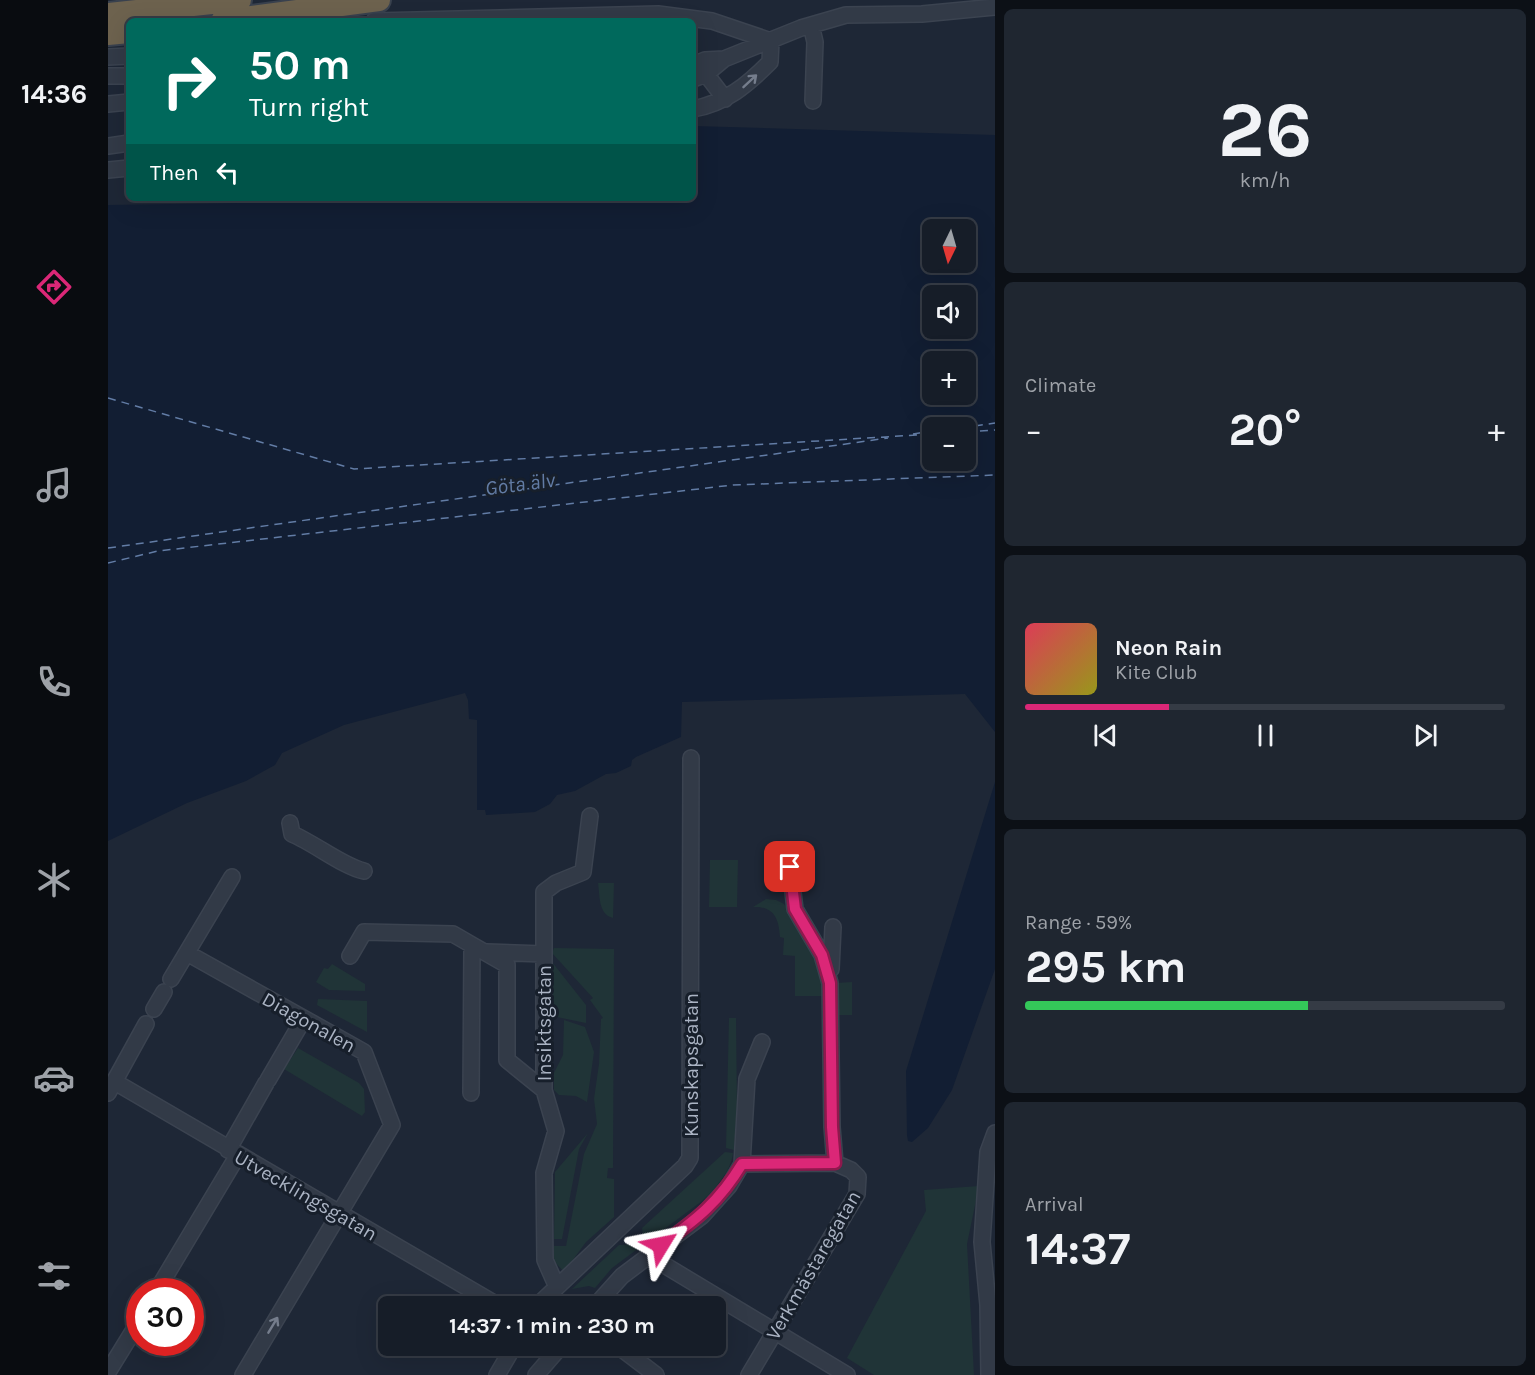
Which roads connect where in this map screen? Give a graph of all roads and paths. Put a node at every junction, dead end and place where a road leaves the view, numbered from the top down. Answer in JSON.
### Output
{"nodes":[{"id":1,"x":379,"y":0,"type":"edge"},
{"id":2,"x":995,"y":7,"type":"edge"},
{"id":3,"x":232,"y":10,"type":"edge"},
{"id":4,"x":975,"y":10,"type":"junction"},
{"id":5,"x":108,"y":14,"type":"edge"},
{"id":6,"x":995,"y":16,"type":"edge"},
{"id":7,"x":496,"y":18,"type":"edge"},
{"id":8,"x":689,"y":18,"type":"edge"},
{"id":9,"x":696,"y":19,"type":"edge"},
{"id":10,"x":811,"y":25,"type":"junction"},
{"id":11,"x":126,"y":32,"type":"edge"},
{"id":12,"x":108,"y":34,"type":"edge"},
{"id":13,"x":771,"y":40,"type":"junction"},
{"id":14,"x":126,"y":56,"type":"edge"},
{"id":15,"x":108,"y":57,"type":"edge"},
{"id":16,"x":697,"y":65,"type":"edge"},
{"id":17,"x":725,"y":99,"type":"junction"},
{"id":18,"x":813,"y":101,"type":"dead end"},
{"id":19,"x":126,"y":102,"type":"edge"},
{"id":20,"x":108,"y":104,"type":"edge"},
{"id":21,"x":696,"y":108,"type":"edge"},
{"id":22,"x":126,"y":143,"type":"edge"},
{"id":23,"x":108,"y":146,"type":"edge"},
{"id":24,"x":126,"y":168,"type":"edge"},
{"id":25,"x":108,"y":170,"type":"edge"},
{"id":26,"x":691,"y":758,"type":"dead end"},
{"id":27,"x":590,"y":816,"type":"dead end"},
{"id":28,"x":290,"y":824,"type":"dead end"},
{"id":29,"x":790,"y":867,"type":"dead end"},
{"id":30,"x":364,"y":871,"type":"dead end"},
{"id":31,"x":232,"y":877,"type":"dead end"},
{"id":32,"x":833,"y":927,"type":"dead end"},
{"id":33,"x":478,"y":948,"type":"junction"},
{"id":34,"x":187,"y":953,"type":"junction"},
{"id":35,"x":544,"y":954,"type":"junction"},
{"id":36,"x":350,"y":956,"type":"dead end"},
{"id":37,"x":830,"y":983,"type":"junction"},
{"id":38,"x":154,"y":1009,"type":"dead end"},
{"id":39,"x":303,"y":1020,"type":"junction"},
{"id":40,"x":146,"y":1024,"type":"dead end"},
{"id":41,"x":762,"y":1042,"type":"dead end"},
{"id":42,"x":111,"y":1087,"type":"edge"},
{"id":43,"x":544,"y":1090,"type":"junction"},
{"id":44,"x":471,"y":1093,"type":"dead end"},
{"id":45,"x":995,"y":1133,"type":"edge"},
{"id":46,"x":233,"y":1152,"type":"junction"},
{"id":47,"x":835,"y":1163,"type":"junction"},
{"id":48,"x":742,"y":1164,"type":"junction"},
{"id":49,"x":339,"y":1215,"type":"junction"},
{"id":50,"x":651,"y":1257,"type":"junction"},
{"id":51,"x":164,"y":1278,"type":"edge"},
{"id":52,"x":556,"y":1285,"type":"junction"},
{"id":53,"x":481,"y":1296,"type":"edge"},
{"id":54,"x":546,"y":1296,"type":"edge"},
{"id":55,"x":604,"y":1296,"type":"edge"},
{"id":56,"x":775,"y":1332,"type":"junction"},
{"id":57,"x":126,"y":1343,"type":"edge"},
{"id":58,"x":508,"y":1356,"type":"edge"},
{"id":59,"x":552,"y":1356,"type":"edge"},
{"id":60,"x":631,"y":1356,"type":"edge"},
{"id":61,"x":108,"y":1372,"type":"edge"},
{"id":62,"x":243,"y":1375,"type":"edge"},
{"id":63,"x":497,"y":1375,"type":"edge"},
{"id":64,"x":536,"y":1375,"type":"edge"},
{"id":65,"x":656,"y":1375,"type":"edge"},
{"id":66,"x":749,"y":1375,"type":"edge"},
{"id":67,"x":847,"y":1375,"type":"edge"},
{"id":68,"x":989,"y":1375,"type":"edge"}],
"edges":[{"from":1,"to":3,"type":"highway"},
{"from":2,"to":4,"type":"street"},
{"from":3,"to":5,"type":"highway"},
{"from":4,"to":6,"type":"street"},
{"from":4,"to":10,"type":"street"},
{"from":7,"to":8,"type":"street"},
{"from":9,"to":13,"type":"street"},
{"from":10,"to":13,"type":"street"},
{"from":10,"to":18,"type":"street"},
{"from":11,"to":12,"type":"highway"},
{"from":13,"to":16,"type":"street"},
{"from":17,"to":13,"type":"street","one_way":true},
{"from":14,"to":15,"type":"street"},
{"from":16,"to":17,"type":"street"},
{"from":17,"to":21,"type":"street"},
{"from":19,"to":20,"type":"street"},
{"from":22,"to":23,"type":"street"},
{"from":24,"to":25,"type":"street"},
{"from":26,"to":52,"type":"street","name":"Kunskapsgatan"},
{"from":27,"to":35,"type":"street","name":"Insiktsgatan"},
{"from":28,"to":30,"type":"street"},
{"from":29,"to":37,"type":"street"},
{"from":31,"to":34,"type":"street"},
{"from":32,"to":37,"type":"street"},
{"from":33,"to":35,"type":"street"},
{"from":33,"to":36,"type":"street"},
{"from":33,"to":43,"type":"street"},
{"from":33,"to":44,"type":"street"},
{"from":34,"to":38,"type":"street"},
{"from":34,"to":39,"type":"street","name":"Diagonalen"},
{"from":35,"to":43,"type":"street","name":"Insiktsgatan"},
{"from":37,"to":47,"type":"street"},
{"from":39,"to":46,"type":"street"},
{"from":39,"to":49,"type":"street","name":"Diagonalen"},
{"from":40,"to":42,"type":"street"},
{"from":41,"to":48,"type":"street"},
{"from":42,"to":46,"type":"street","name":"Utvecklingsgatan"},
{"from":43,"to":52,"type":"street","name":"Insiktsgatan"},
{"from":45,"to":68,"type":"street"},
{"from":46,"to":49,"type":"street","name":"Utvecklingsgatan"},
{"from":46,"to":51,"type":"street"},
{"from":47,"to":48,"type":"street"},
{"from":47,"to":56,"type":"street","name":"Verkmästaregatan"},
{"from":48,"to":50,"type":"street"},
{"from":49,"to":53,"type":"street","name":"Utvecklingsgatan"},
{"from":62,"to":49,"type":"street","one_way":true},
{"from":50,"to":55,"type":"street"},
{"from":50,"to":56,"type":"street"},
{"from":52,"to":54,"type":"street","name":"Kunskapsgatan"},
{"from":56,"to":66,"type":"street","name":"Verkmästaregatan"},
{"from":56,"to":67,"type":"street"},
{"from":57,"to":61,"type":"street"},
{"from":58,"to":63,"type":"street"},
{"from":59,"to":64,"type":"street"},
{"from":60,"to":65,"type":"street"}]}
